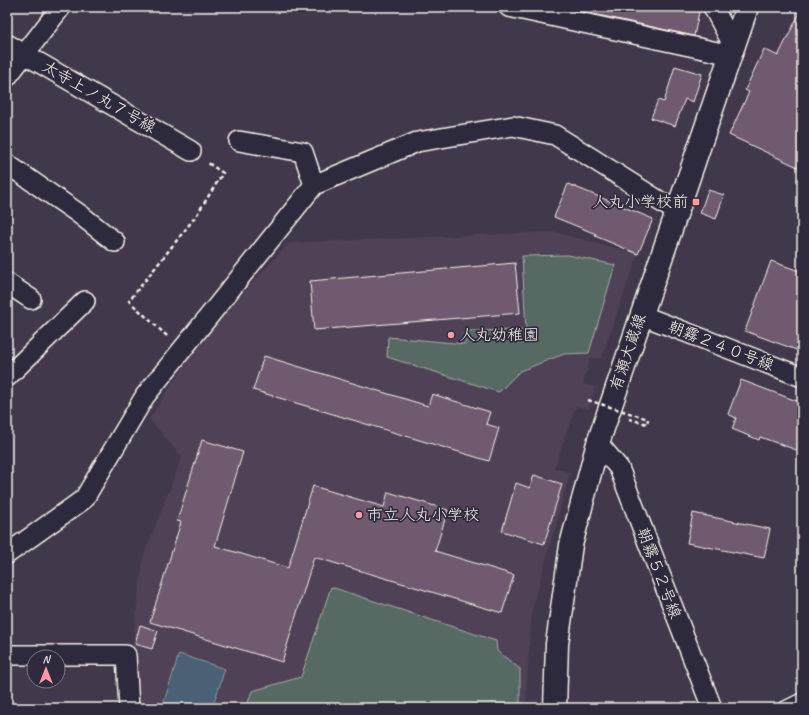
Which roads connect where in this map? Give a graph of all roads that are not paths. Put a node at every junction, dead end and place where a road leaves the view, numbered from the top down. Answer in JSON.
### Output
{"nodes":[{"id":1,"x":61,"y":7,"type":"edge"},
{"id":2,"x":509,"y":7,"type":"edge"},
{"id":3,"x":713,"y":7,"type":"edge"},
{"id":4,"x":747,"y":7,"type":"edge"},
{"id":5,"x":7,"y":44,"type":"edge"},
{"id":6,"x":733,"y":51,"type":"junction"},
{"id":7,"x":25,"y":54,"type":"junction"},
{"id":8,"x":7,"y":77,"type":"edge"},
{"id":9,"x":239,"y":141,"type":"dead end"},
{"id":10,"x":191,"y":151,"type":"dead end"},
{"id":11,"x":7,"y":164,"type":"edge"},
{"id":12,"x":314,"y":185,"type":"junction"},
{"id":13,"x":677,"y":212,"type":"junction"},
{"id":14,"x":115,"y":242,"type":"dead end"},
{"id":15,"x":7,"y":283,"type":"edge"},
{"id":16,"x":31,"y":299,"type":"dead end"},
{"id":17,"x":85,"y":301,"type":"dead end"},
{"id":18,"x":641,"y":315,"type":"junction"},
{"id":19,"x":7,"y":377,"type":"edge"},
{"id":20,"x":802,"y":377,"type":"edge"},
{"id":21,"x":598,"y":443,"type":"junction"},
{"id":22,"x":7,"y":554,"type":"edge"},
{"id":23,"x":7,"y":655,"type":"edge"},
{"id":24,"x":802,"y":698,"type":"edge"},
{"id":25,"x":130,"y":708,"type":"edge"},
{"id":26,"x":555,"y":708,"type":"edge"},
{"id":27,"x":712,"y":708,"type":"edge"},
{"id":28,"x":782,"y":708,"type":"edge"}],
"edges":[{"from":1,"to":7,"type":"street"},
{"from":2,"to":6,"type":"street"},
{"from":3,"to":6,"type":"street"},
{"from":4,"to":6,"type":"main road","name":"有瀬大蔵線"},
{"from":5,"to":7,"type":"street","name":"太寺上ノ丸７号線"},
{"from":6,"to":13,"type":"main road","name":"有瀬大蔵線"},
{"from":7,"to":8,"type":"street"},
{"from":7,"to":10,"type":"street","name":"太寺上ノ丸７号線"},
{"from":9,"to":12,"type":"street"},
{"from":11,"to":14,"type":"street"},
{"from":12,"to":13,"type":"street"},
{"from":12,"to":22,"type":"street"},
{"from":13,"to":18,"type":"main road","name":"有瀬大蔵線"},
{"from":15,"to":16,"type":"street"},
{"from":17,"to":19,"type":"street"},
{"from":18,"to":20,"type":"street","name":"朝霧２４０号線"},
{"from":18,"to":21,"type":"main road","name":"有瀬大蔵線"},
{"from":21,"to":26,"type":"main road","name":"有瀬大蔵線"},
{"from":21,"to":27,"type":"street","name":"朝霧５２号線"},
{"from":23,"to":25,"type":"street"},
{"from":24,"to":28,"type":"lane"}]}
